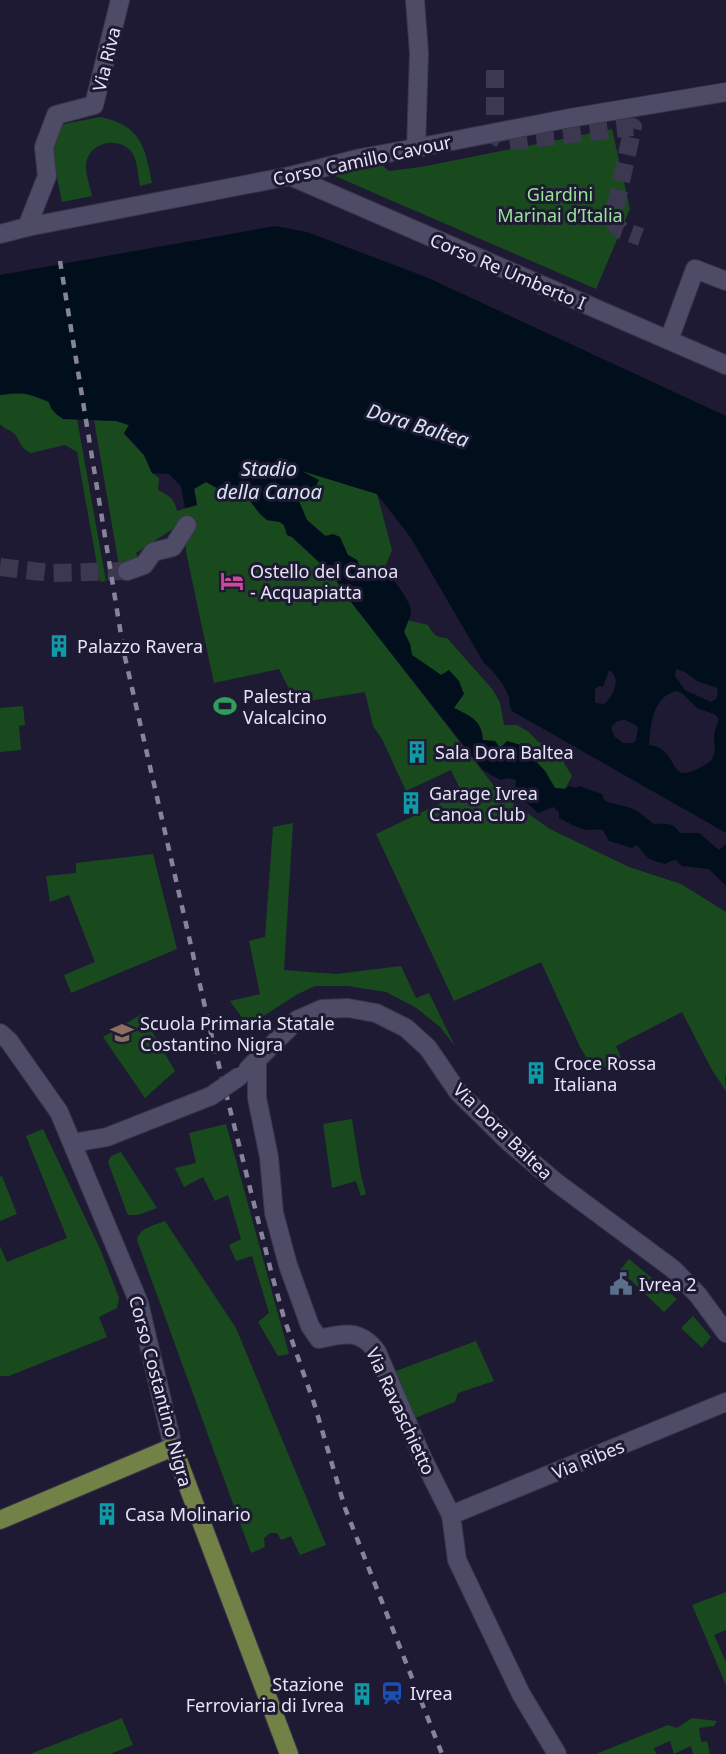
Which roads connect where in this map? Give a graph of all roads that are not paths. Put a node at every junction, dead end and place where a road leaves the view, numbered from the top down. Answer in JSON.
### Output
{"nodes":[{"id":1,"x":120,"y":0,"type":"edge"},
{"id":2,"x":415,"y":0,"type":"edge"},
{"id":3,"x":726,"y":92,"type":"edge"},
{"id":4,"x":416,"y":148,"type":"junction"},
{"id":5,"x":290,"y":177,"type":"junction"},
{"id":6,"x":27,"y":227,"type":"junction"},
{"id":7,"x":0,"y":234,"type":"edge"},
{"id":8,"x":726,"y":281,"type":"edge"},
{"id":9,"x":669,"y":340,"type":"junction"},
{"id":10,"x":726,"y":365,"type":"edge"},
{"id":11,"x":187,"y":525,"type":"dead end"},
{"id":12,"x":127,"y":572,"type":"tunnel mouth"},
{"id":13,"x":0,"y":1017,"type":"edge"},
{"id":14,"x":5,"y":1037,"type":"edge"},
{"id":15,"x":257,"y":1062,"type":"junction"},
{"id":16,"x":73,"y":1143,"type":"junction"},
{"id":17,"x":726,"y":1333,"type":"edge"},
{"id":18,"x":726,"y":1402,"type":"edge"},
{"id":19,"x":173,"y":1447,"type":"junction"},
{"id":20,"x":451,"y":1515,"type":"junction"},
{"id":21,"x":0,"y":1520,"type":"edge"},
{"id":22,"x":288,"y":1754,"type":"edge"},
{"id":23,"x":557,"y":1754,"type":"edge"}],
"edges":[{"from":1,"to":6,"type":"street","name":"Via Riva"},
{"from":2,"to":4,"type":"street"},
{"from":3,"to":4,"type":"street","name":"Corso Camillo Cavour"},
{"from":4,"to":5,"type":"street","name":"Corso Camillo Cavour"},
{"from":5,"to":6,"type":"street","name":"Corso Camillo Cavour"},
{"from":5,"to":9,"type":"street","name":"Corso Re Umberto I"},
{"from":6,"to":7,"type":"street","name":"Corso Camillo Cavour"},
{"from":8,"to":9,"type":"street"},
{"from":9,"to":10,"type":"street","name":"Corso Re Umberto I"},
{"from":11,"to":12,"type":"street"},
{"from":13,"to":14,"type":"street","name":"Corso Costantino Nigra"},
{"from":14,"to":16,"type":"street","name":"Corso Costantino Nigra"},
{"from":15,"to":16,"type":"street","name":"Via Dora Baltea","bridge":true},
{"from":15,"to":17,"type":"street","name":"Via Dora Baltea"},
{"from":15,"to":20,"type":"street","name":"Via Ravaschietto"},
{"from":16,"to":19,"type":"street","name":"Corso Costantino Nigra"},
{"from":18,"to":20,"type":"street","name":"Via Ribes"},
{"from":19,"to":21,"type":"main road"},
{"from":19,"to":22,"type":"main road","name":"Corso Costantino Nigra"},
{"from":20,"to":23,"type":"street","name":"Via Ravaschietto"}]}
